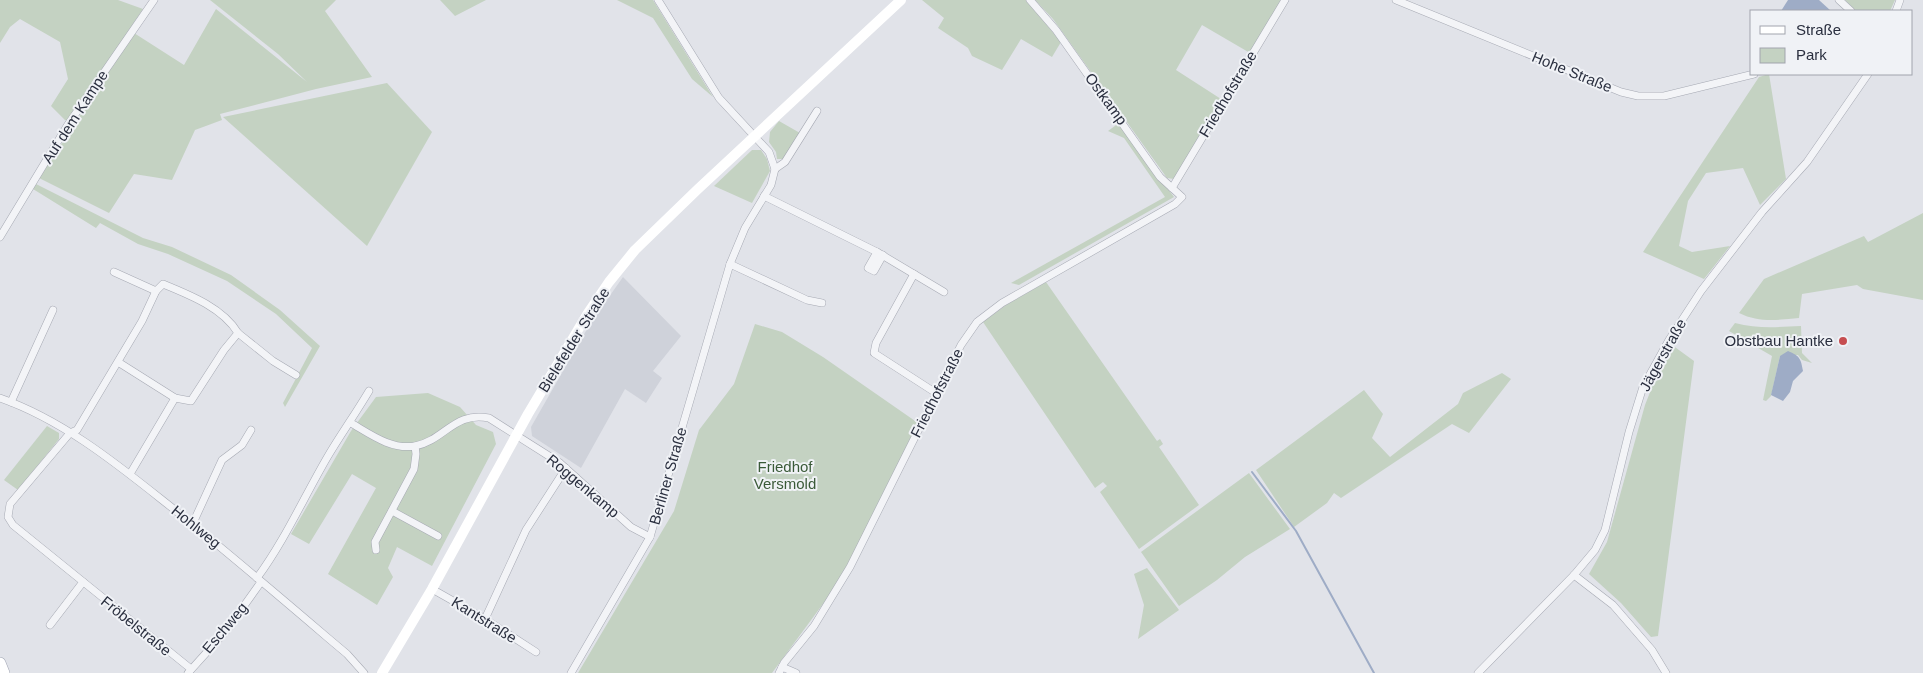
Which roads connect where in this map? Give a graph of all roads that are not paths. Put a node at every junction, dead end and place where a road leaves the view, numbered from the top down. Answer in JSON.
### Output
{"nodes":[{"id":1,"x":154,"y":0,"type":"edge"},
{"id":2,"x":658,"y":0,"type":"edge"},
{"id":3,"x":901,"y":0,"type":"edge"},
{"id":4,"x":1030,"y":0,"type":"edge"},
{"id":5,"x":1285,"y":0,"type":"edge"},
{"id":6,"x":1396,"y":0,"type":"edge"},
{"id":7,"x":1839,"y":0,"type":"edge"},
{"id":8,"x":1850,"y":10,"type":"edge"},
{"id":9,"x":1750,"y":75,"type":"edge"},
{"id":10,"x":1867,"y":75,"type":"edge"},
{"id":11,"x":817,"y":111,"type":"dead end"},
{"id":12,"x":756,"y":136,"type":"junction"},
{"id":13,"x":775,"y":169,"type":"junction"},
{"id":14,"x":1172,"y":188,"type":"junction"},
{"id":15,"x":764,"y":196,"type":"junction"},
{"id":16,"x":1182,"y":197,"type":"joint"},
{"id":17,"x":0,"y":237,"type":"edge"},
{"id":18,"x":730,"y":264,"type":"junction"},
{"id":19,"x":114,"y":272,"type":"dead end"},
{"id":20,"x":914,"y":274,"type":"junction"},
{"id":21,"x":156,"y":291,"type":"junction"},
{"id":22,"x":944,"y":292,"type":"dead end"},
{"id":23,"x":822,"y":303,"type":"dead end"},
{"id":24,"x":54,"y":310,"type":"dead end"},
{"id":25,"x":238,"y":333,"type":"junction"},
{"id":26,"x":118,"y":362,"type":"junction"},
{"id":27,"x":296,"y":376,"type":"dead end"},
{"id":28,"x":368,"y":391,"type":"dead end"},
{"id":29,"x":936,"y":393,"type":"junction"},
{"id":30,"x":0,"y":398,"type":"edge"},
{"id":31,"x":175,"y":398,"type":"junction"},
{"id":32,"x":11,"y":402,"type":"junction"},
{"id":33,"x":351,"y":422,"type":"junction"},
{"id":34,"x":251,"y":430,"type":"dead end"},
{"id":35,"x":70,"y":433,"type":"junction"},
{"id":36,"x":516,"y":435,"type":"junction"},
{"id":37,"x":415,"y":446,"type":"junction"},
{"id":38,"x":566,"y":468,"type":"junction"},
{"id":39,"x":130,"y":474,"type":"junction"},
{"id":40,"x":392,"y":511,"type":"junction"},
{"id":41,"x":192,"y":524,"type":"junction"},
{"id":42,"x":438,"y":536,"type":"dead end"},
{"id":43,"x":650,"y":537,"type":"junction"},
{"id":44,"x":376,"y":550,"type":"dead end"},
{"id":45,"x":1574,"y":575,"type":"junction"},
{"id":46,"x":259,"y":580,"type":"junction"},
{"id":47,"x":82,"y":582,"type":"junction"},
{"id":48,"x":432,"y":589,"type":"junction"},
{"id":49,"x":485,"y":619,"type":"junction"},
{"id":50,"x":50,"y":625,"type":"dead end"},
{"id":51,"x":536,"y":652,"type":"dead end"},
{"id":52,"x":0,"y":663,"type":"edge"},
{"id":53,"x":780,"y":670,"type":"edge"},
{"id":54,"x":189,"y":671,"type":"edge"},
{"id":55,"x":4,"y":673,"type":"edge"},
{"id":56,"x":364,"y":673,"type":"edge"},
{"id":57,"x":382,"y":673,"type":"edge"},
{"id":58,"x":571,"y":673,"type":"edge"},
{"id":59,"x":796,"y":673,"type":"edge"},
{"id":60,"x":1478,"y":673,"type":"edge"},
{"id":61,"x":1666,"y":673,"type":"edge"}],
"edges":[{"from":1,"to":17,"type":"street","name":"Auf dem Kampe"},
{"from":2,"to":12,"type":"street"},
{"from":3,"to":12,"type":"main road","name":"Bielefelder Straße"},
{"from":4,"to":14,"type":"street","name":"Ostkamp"},
{"from":5,"to":14,"type":"street","name":"Friedhofstraße"},
{"from":6,"to":9,"type":"street","name":"Hohe Straße"},
{"from":7,"to":8,"type":"street"},
{"from":10,"to":45,"type":"street","name":"Jägerstraße"},
{"from":11,"to":13,"type":"street","name":"Berliner Straße"},
{"from":12,"to":13,"type":"street"},
{"from":12,"to":36,"type":"main road","name":"Bielefelder Straße"},
{"from":13,"to":15,"type":"street","name":"Berliner Straße"},
{"from":14,"to":16,"type":"street","name":"Ostkamp"},
{"from":15,"to":18,"type":"street","name":"Berliner Straße"},
{"from":15,"to":20,"type":"street"},
{"from":16,"to":29,"type":"street","name":"Friedhofstraße"},
{"from":18,"to":23,"type":"street"},
{"from":18,"to":43,"type":"street","name":"Berliner Straße"},
{"from":19,"to":21,"type":"street"},
{"from":20,"to":22,"type":"street"},
{"from":20,"to":29,"type":"street"},
{"from":21,"to":25,"type":"street"},
{"from":21,"to":26,"type":"street"},
{"from":24,"to":32,"type":"street"},
{"from":25,"to":27,"type":"street"},
{"from":25,"to":31,"type":"street"},
{"from":26,"to":31,"type":"street"},
{"from":26,"to":35,"type":"street"},
{"from":28,"to":33,"type":"street","name":"Eschweg"},
{"from":29,"to":53,"type":"street","name":"Friedhofstraße"},
{"from":30,"to":32,"type":"street","name":"Hohlweg"},
{"from":31,"to":39,"type":"street"},
{"from":32,"to":35,"type":"street","name":"Hohlweg"},
{"from":33,"to":37,"type":"street"},
{"from":33,"to":46,"type":"street","name":"Eschweg"},
{"from":34,"to":41,"type":"street"},
{"from":35,"to":39,"type":"street","name":"Hohlweg"},
{"from":35,"to":47,"type":"street","name":"Fröbelstraße"},
{"from":36,"to":37,"type":"street","name":"Roggenkamp"},
{"from":36,"to":38,"type":"street","name":"Roggenkamp"},
{"from":36,"to":48,"type":"main road","name":"Bielefelder Straße"},
{"from":37,"to":40,"type":"street"},
{"from":38,"to":43,"type":"street","name":"Roggenkamp"},
{"from":38,"to":49,"type":"street"},
{"from":39,"to":41,"type":"street","name":"Hohlweg"},
{"from":40,"to":42,"type":"street"},
{"from":40,"to":44,"type":"street"},
{"from":41,"to":46,"type":"street","name":"Hohlweg"},
{"from":43,"to":58,"type":"street","name":"Berliner Straße"},
{"from":45,"to":60,"type":"street","name":"Jägerstraße"},
{"from":45,"to":61,"type":"street"},
{"from":46,"to":54,"type":"street","name":"Eschweg"},
{"from":46,"to":56,"type":"street","name":"Hohlweg"},
{"from":47,"to":50,"type":"street"},
{"from":47,"to":54,"type":"street","name":"Fröbelstraße"},
{"from":48,"to":49,"type":"street","name":"Kantstraße"},
{"from":48,"to":57,"type":"main road","name":"Bielefelder Straße"},
{"from":49,"to":51,"type":"street","name":"Kantstraße"},
{"from":52,"to":55,"type":"main road"},
{"from":53,"to":59,"type":"street"}]}
